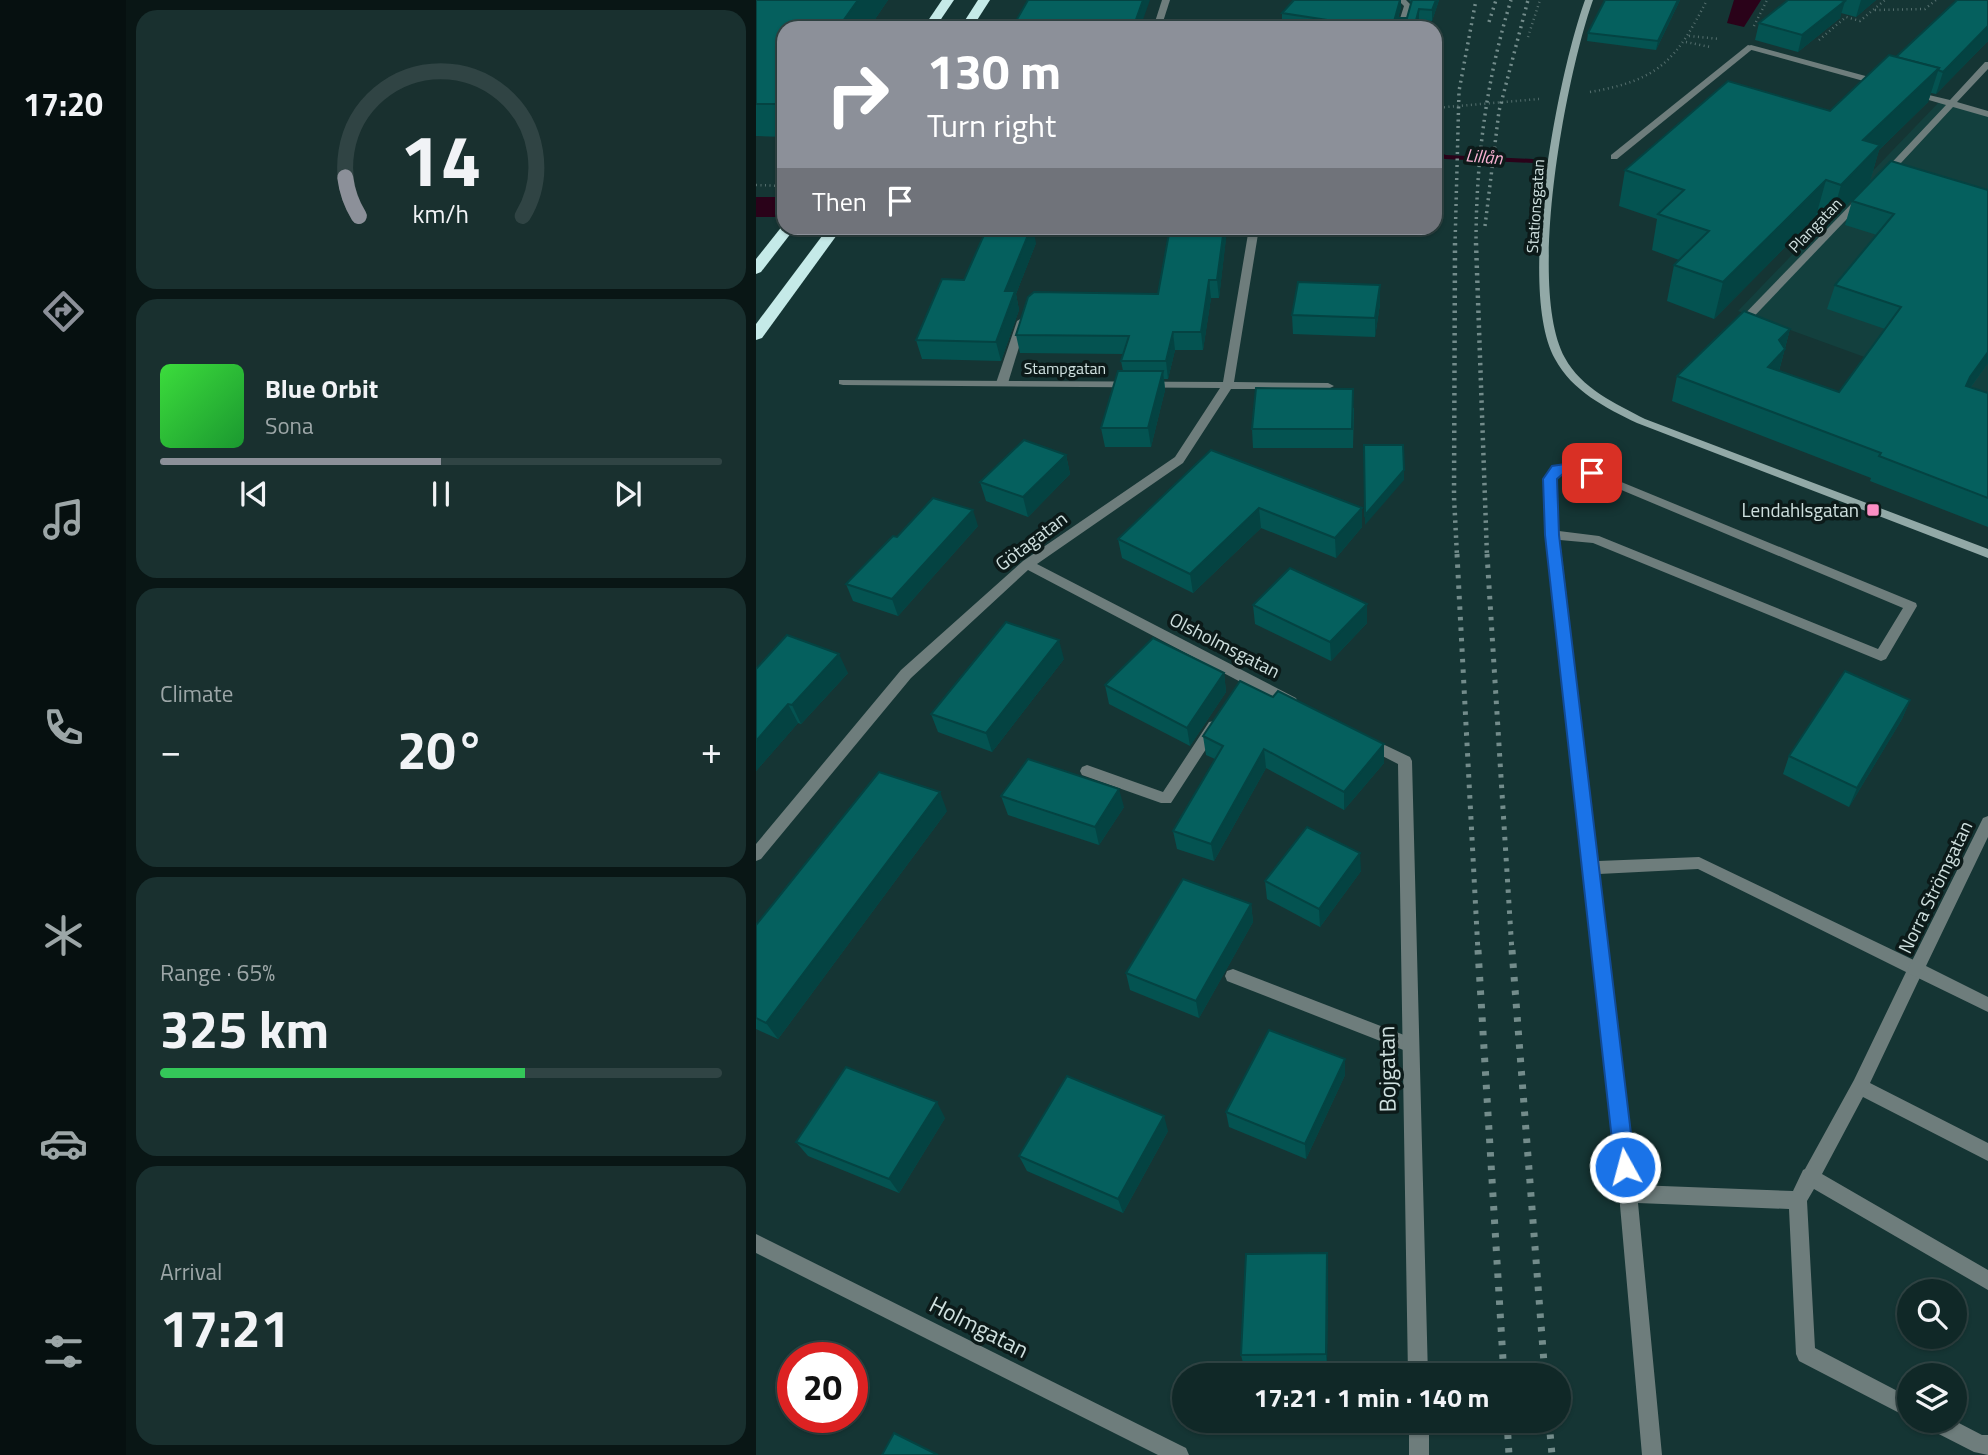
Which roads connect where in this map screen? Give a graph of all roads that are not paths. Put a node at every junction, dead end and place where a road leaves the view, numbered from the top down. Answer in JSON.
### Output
{"nodes":[{"id":1,"x":948,"y":0,"type":"edge"},
{"id":2,"x":984,"y":0,"type":"edge"},
{"id":3,"x":1167,"y":0,"type":"edge"},
{"id":4,"x":1402,"y":0,"type":"edge"},
{"id":5,"x":1589,"y":0,"type":"edge"},
{"id":6,"x":934,"y":21,"type":"edge"},
{"id":7,"x":970,"y":21,"type":"edge"},
{"id":8,"x":1160,"y":21,"type":"edge"},
{"id":9,"x":1403,"y":21,"type":"edge"},
{"id":10,"x":1988,"y":64,"type":"edge"},
{"id":11,"x":1886,"y":85,"type":"edge"},
{"id":12,"x":1899,"y":89,"type":"edge"},
{"id":13,"x":1952,"y":104,"type":"junction"},
{"id":14,"x":1988,"y":114,"type":"edge"},
{"id":15,"x":1614,"y":157,"type":"dead end"},
{"id":16,"x":782,"y":235,"type":"edge"},
{"id":17,"x":831,"y":235,"type":"edge"},
{"id":18,"x":1253,"y":235,"type":"edge"},
{"id":19,"x":756,"y":269,"type":"edge"},
{"id":20,"x":1025,"y":313,"type":"edge"},
{"id":21,"x":756,"y":335,"type":"edge"},
{"id":22,"x":1729,"y":336,"type":"edge"},
{"id":23,"x":843,"y":382,"type":"dead end"},
{"id":24,"x":1002,"y":383,"type":"junction"},
{"id":25,"x":1228,"y":385,"type":"junction"},
{"id":26,"x":1328,"y":386,"type":"edge"},
{"id":27,"x":1552,"y":535,"type":"junction"},
{"id":28,"x":1988,"y":554,"type":"edge"},
{"id":29,"x":1027,"y":564,"type":"junction"},
{"id":30,"x":1307,"y":710,"type":"edge"},
{"id":31,"x":1224,"y":711,"type":"edge"},
{"id":32,"x":1356,"y":735,"type":"edge"},
{"id":33,"x":1087,"y":771,"type":"dead end"},
{"id":34,"x":1988,"y":821,"type":"edge"},
{"id":35,"x":756,"y":855,"type":"edge"},
{"id":36,"x":1590,"y":869,"type":"junction"},
{"id":37,"x":1916,"y":969,"type":"junction"},
{"id":38,"x":1233,"y":976,"type":"dead end"},
{"id":39,"x":1988,"y":1005,"type":"edge"},
{"id":40,"x":1411,"y":1045,"type":"junction"},
{"id":41,"x":1860,"y":1086,"type":"junction"},
{"id":42,"x":1988,"y":1152,"type":"edge"},
{"id":43,"x":1809,"y":1176,"type":"junction"},
{"id":44,"x":1628,"y":1195,"type":"junction"},
{"id":45,"x":1798,"y":1200,"type":"junction"},
{"id":46,"x":756,"y":1243,"type":"edge"},
{"id":47,"x":1988,"y":1281,"type":"edge"},
{"id":48,"x":1418,"y":1363,"type":"edge"},
{"id":49,"x":1897,"y":1402,"type":"edge"},
{"id":50,"x":1419,"y":1433,"type":"edge"},
{"id":51,"x":1958,"y":1433,"type":"edge"},
{"id":52,"x":1988,"y":1446,"type":"edge"},
{"id":53,"x":1179,"y":1455,"type":"edge"},
{"id":54,"x":1419,"y":1455,"type":"edge"},
{"id":55,"x":1652,"y":1455,"type":"edge"}],
"edges":[{"from":1,"to":6,"type":"highway"},
{"from":2,"to":7,"type":"highway"},
{"from":3,"to":8,"type":"street"},
{"from":4,"to":9,"type":"street"},
{"from":5,"to":28,"type":"street","name":"Stationsgatan"},
{"from":10,"to":13,"type":"street","name":"Plangatan"},
{"from":11,"to":15,"type":"street"},
{"from":12,"to":13,"type":"street"},
{"from":13,"to":14,"type":"street"},
{"from":13,"to":22,"type":"street","name":"Plangatan"},
{"from":16,"to":19,"type":"highway"},
{"from":17,"to":21,"type":"highway"},
{"from":18,"to":25,"type":"street","name":"Götagatan"},
{"from":20,"to":24,"type":"street"},
{"from":23,"to":24,"type":"street","name":"Stampgatan"},
{"from":24,"to":25,"type":"street","name":"Stampgatan"},
{"from":25,"to":26,"type":"street","name":"Stampgatan"},
{"from":25,"to":29,"type":"street","name":"Götagatan"},
{"from":27,"to":27,"type":"street"},
{"from":27,"to":36,"type":"street"},
{"from":29,"to":30,"type":"street","name":"Olsholmsgatan"},
{"from":29,"to":35,"type":"street","name":"Götagatan"},
{"from":31,"to":33,"type":"street"},
{"from":32,"to":40,"type":"street","name":"Bojgatan"},
{"from":34,"to":37,"type":"street","name":"Norra Strömgatan"},
{"from":36,"to":37,"type":"street"},
{"from":36,"to":44,"type":"street"},
{"from":37,"to":39,"type":"street"},
{"from":37,"to":41,"type":"street","name":"Norra Strömgatan"},
{"from":38,"to":40,"type":"street"},
{"from":40,"to":48,"type":"street","name":"Bojgatan"},
{"from":41,"to":42,"type":"street"},
{"from":41,"to":43,"type":"street","name":"Norra Strömgatan"},
{"from":43,"to":45,"type":"street","name":"Norra Strömgatan"},
{"from":43,"to":47,"type":"street"},
{"from":44,"to":45,"type":"street"},
{"from":44,"to":55,"type":"street"},
{"from":45,"to":49,"type":"street"},
{"from":46,"to":53,"type":"street","name":"Holmgatan"},
{"from":50,"to":54,"type":"street"},
{"from":51,"to":52,"type":"street"}]}
